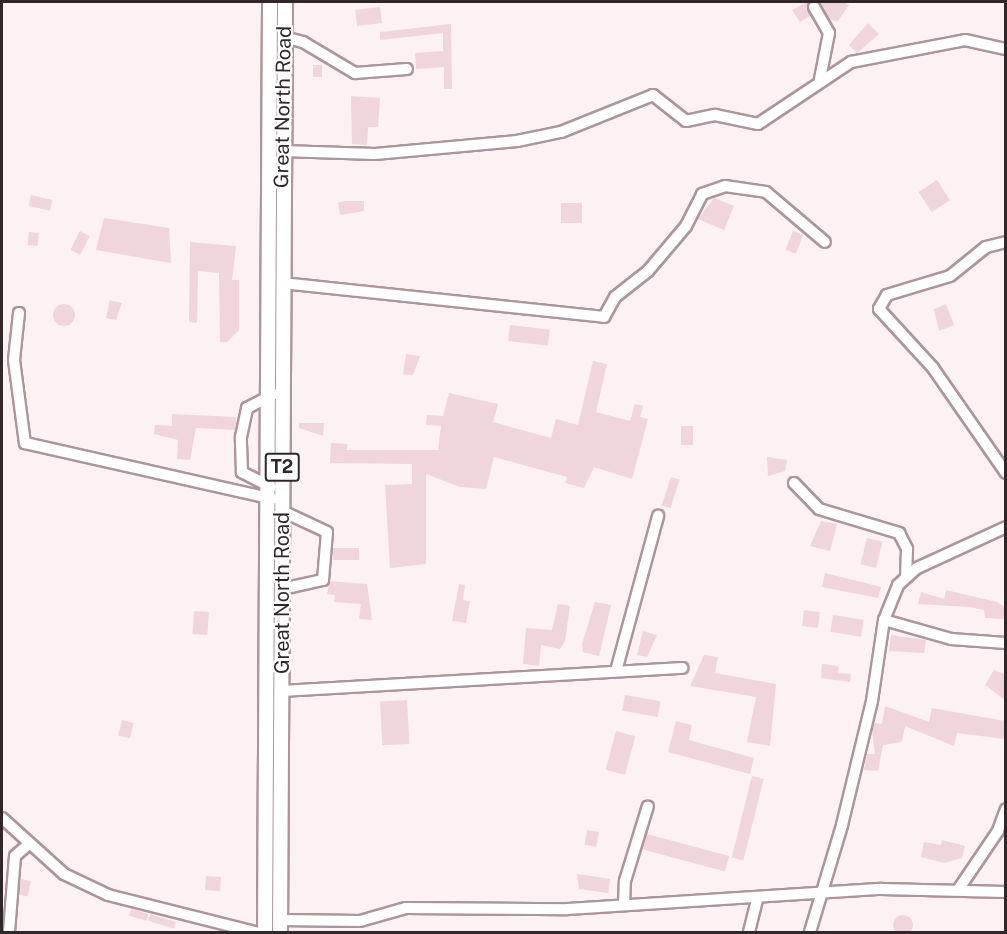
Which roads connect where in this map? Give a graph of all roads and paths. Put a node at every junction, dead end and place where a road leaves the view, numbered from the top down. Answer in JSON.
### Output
{"nodes":[{"id":1,"x":270,"y":2,"type":"edge"},
{"id":2,"x":285,"y":2,"type":"edge"},
{"id":3,"x":814,"y":7,"type":"dead end"},
{"id":4,"x":284,"y":37,"type":"junction"},
{"id":5,"x":1005,"y":49,"type":"edge"},
{"id":6,"x":407,"y":69,"type":"dead end"},
{"id":7,"x":820,"y":79,"type":"junction"},
{"id":8,"x":282,"y":151,"type":"junction"},
{"id":9,"x":825,"y":242,"type":"dead end"},
{"id":10,"x":1005,"y":242,"type":"edge"},
{"id":11,"x":282,"y":283,"type":"junction"},
{"id":12,"x":19,"y":314,"type":"dead end"},
{"id":13,"x":281,"y":391,"type":"junction"},
{"id":14,"x":267,"y":397,"type":"junction"},
{"id":15,"x":1005,"y":473,"type":"edge"},
{"id":16,"x":267,"y":483,"type":"junction"},
{"id":17,"x":794,"y":483,"type":"dead end"},
{"id":18,"x":267,"y":498,"type":"junction"},
{"id":19,"x":282,"y":506,"type":"junction"},
{"id":20,"x":658,"y":516,"type":"dead end"},
{"id":21,"x":1005,"y":527,"type":"edge"},
{"id":22,"x":906,"y":575,"type":"junction"},
{"id":23,"x":282,"y":589,"type":"junction"},
{"id":24,"x":884,"y":621,"type":"junction"},
{"id":25,"x":1005,"y":643,"type":"edge"},
{"id":26,"x":682,"y":668,"type":"dead end"},
{"id":27,"x":616,"y":671,"type":"junction"},
{"id":28,"x":282,"y":691,"type":"junction"},
{"id":29,"x":648,"y":806,"type":"dead end"},
{"id":30,"x":1005,"y":808,"type":"edge"},
{"id":31,"x":2,"y":818,"type":"edge"},
{"id":32,"x":29,"y":844,"type":"junction"},
{"id":33,"x":958,"y":890,"type":"junction"},
{"id":34,"x":1005,"y":892,"type":"edge"},
{"id":35,"x":819,"y":893,"type":"junction"},
{"id":36,"x":757,"y":900,"type":"junction"},
{"id":37,"x":624,"y":905,"type":"junction"},
{"id":38,"x":280,"y":926,"type":"edge"},
{"id":39,"x":9,"y":933,"type":"edge"},
{"id":40,"x":255,"y":933,"type":"edge"},
{"id":41,"x":266,"y":933,"type":"edge"},
{"id":42,"x":748,"y":933,"type":"edge"},
{"id":43,"x":810,"y":933,"type":"edge"}],
"edges":[{"from":1,"to":14,"type":"main road","name":"Great North Road","number":"T2"},
{"from":2,"to":4,"type":"main road","name":"Great North Road","number":"T2"},
{"from":3,"to":7,"type":"street"},
{"from":4,"to":6,"type":"street"},
{"from":4,"to":8,"type":"main road","name":"Great North Road","number":"T2"},
{"from":5,"to":7,"type":"street"},
{"from":7,"to":8,"type":"street"},
{"from":8,"to":11,"type":"main road","name":"Great North Road","number":"T2"},
{"from":9,"to":11,"type":"street"},
{"from":10,"to":15,"type":"street"},
{"from":11,"to":13,"type":"main road","name":"Great North Road","number":"T2"},
{"from":12,"to":18,"type":"street"},
{"from":13,"to":14,"type":"street"},
{"from":13,"to":19,"type":"main road","name":"Great North Road","number":"T2"},
{"from":14,"to":16,"type":"main road","name":"Great North Road","number":"T2"},
{"from":14,"to":16,"type":"street"},
{"from":16,"to":18,"type":"main road","name":"Great North Road","number":"T2"},
{"from":16,"to":19,"type":"street"},
{"from":17,"to":22,"type":"street"},
{"from":18,"to":19,"type":"street"},
{"from":18,"to":41,"type":"main road","name":"Great North Road","number":"T2"},
{"from":19,"to":23,"type":"main road","name":"Great North Road","number":"T2"},
{"from":19,"to":23,"type":"street"},
{"from":20,"to":27,"type":"street"},
{"from":21,"to":22,"type":"street"},
{"from":22,"to":24,"type":"street"},
{"from":23,"to":28,"type":"main road","name":"Great North Road","number":"T2"},
{"from":24,"to":25,"type":"street"},
{"from":24,"to":35,"type":"street"},
{"from":26,"to":27,"type":"street"},
{"from":27,"to":28,"type":"street"},
{"from":28,"to":38,"type":"main road","name":"Great North Road","number":"T2"},
{"from":29,"to":37,"type":"street"},
{"from":30,"to":33,"type":"street"},
{"from":31,"to":32,"type":"street"},
{"from":32,"to":39,"type":"street"},
{"from":32,"to":40,"type":"street"},
{"from":33,"to":34,"type":"street"},
{"from":33,"to":35,"type":"street"},
{"from":35,"to":36,"type":"street"},
{"from":35,"to":43,"type":"street"},
{"from":36,"to":37,"type":"street"},
{"from":36,"to":42,"type":"street"},
{"from":37,"to":38,"type":"street"}]}
